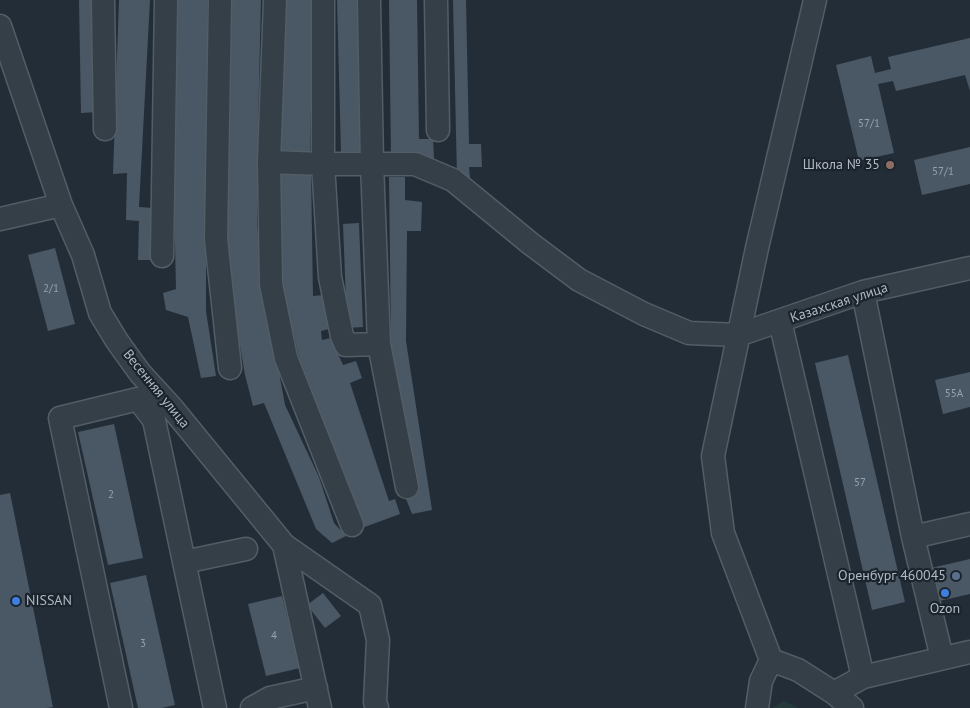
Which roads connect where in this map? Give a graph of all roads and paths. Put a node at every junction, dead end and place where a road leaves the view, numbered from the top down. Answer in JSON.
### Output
{"nodes":[{"id":1,"x":103,"y":0,"type":"edge"},
{"id":2,"x":166,"y":0,"type":"edge"},
{"id":3,"x":220,"y":0,"type":"edge"},
{"id":4,"x":275,"y":0,"type":"edge"},
{"id":5,"x":323,"y":0,"type":"edge"},
{"id":6,"x":369,"y":0,"type":"edge"},
{"id":7,"x":436,"y":0,"type":"edge"},
{"id":8,"x":816,"y":0,"type":"edge"},
{"id":9,"x":0,"y":26,"type":"edge"},
{"id":10,"x":106,"y":129,"type":"dead end"},
{"id":11,"x":438,"y":130,"type":"dead end"},
{"id":12,"x":269,"y":162,"type":"junction"},
{"id":13,"x":323,"y":164,"type":"junction"},
{"id":14,"x":372,"y":164,"type":"junction"},
{"id":15,"x":62,"y":205,"type":"junction"},
{"id":16,"x":0,"y":219,"type":"edge"},
{"id":17,"x":162,"y":256,"type":"dead end"},
{"id":18,"x":970,"y":268,"type":"edge"},
{"id":19,"x":863,"y":292,"type":"junction"},
{"id":20,"x":780,"y":321,"type":"junction"},
{"id":21,"x":738,"y":335,"type":"junction"},
{"id":22,"x":379,"y":344,"type":"junction"},
{"id":23,"x":230,"y":368,"type":"dead end"},
{"id":24,"x":407,"y":487,"type":"dead end"},
{"id":25,"x":970,"y":524,"type":"edge"},
{"id":26,"x":352,"y":525,"type":"dead end"},
{"id":27,"x":913,"y":537,"type":"junction"},
{"id":28,"x":284,"y":545,"type":"junction"},
{"id":29,"x":246,"y":549,"type":"dead end"},
{"id":30,"x":184,"y":562,"type":"junction"},
{"id":31,"x":970,"y":652,"type":"edge"},
{"id":32,"x":942,"y":658,"type":"junction"},
{"id":33,"x":771,"y":660,"type":"junction"},
{"id":34,"x":864,"y":677,"type":"junction"},
{"id":35,"x":834,"y":693,"type":"junction"},
{"id":36,"x":318,"y":698,"type":"edge"},
{"id":37,"x":121,"y":708,"type":"edge"},
{"id":38,"x":215,"y":708,"type":"edge"},
{"id":39,"x":252,"y":708,"type":"edge"},
{"id":40,"x":376,"y":708,"type":"edge"},
{"id":41,"x":757,"y":708,"type":"edge"},
{"id":42,"x":852,"y":708,"type":"edge"}],
"edges":[{"from":1,"to":10,"type":"street"},
{"from":2,"to":17,"type":"street"},
{"from":3,"to":23,"type":"street"},
{"from":4,"to":12,"type":"street"},
{"from":5,"to":13,"type":"street"},
{"from":6,"to":14,"type":"street"},
{"from":7,"to":11,"type":"street"},
{"from":8,"to":21,"type":"street"},
{"from":9,"to":15,"type":"street","name":"Весенняя улица"},
{"from":12,"to":13,"type":"street"},
{"from":12,"to":26,"type":"street"},
{"from":13,"to":14,"type":"street"},
{"from":13,"to":22,"type":"street"},
{"from":14,"to":21,"type":"street"},
{"from":14,"to":22,"type":"street"},
{"from":15,"to":16,"type":"street"},
{"from":15,"to":28,"type":"street","name":"Весенняя улица"},
{"from":18,"to":19,"type":"street","name":"Казахская улица"},
{"from":19,"to":20,"type":"street","name":"Казахская улица"},
{"from":19,"to":27,"type":"street"},
{"from":20,"to":21,"type":"street","name":"Казахская улица"},
{"from":20,"to":34,"type":"street"},
{"from":21,"to":33,"type":"street"},
{"from":22,"to":24,"type":"street"},
{"from":25,"to":27,"type":"street"},
{"from":27,"to":32,"type":"street"},
{"from":28,"to":36,"type":"street","name":"Весенняя улица"},
{"from":28,"to":40,"type":"street"},
{"from":29,"to":30,"type":"street"},
{"from":30,"to":37,"type":"street"},
{"from":30,"to":38,"type":"street"},
{"from":31,"to":32,"type":"street"},
{"from":32,"to":34,"type":"street"},
{"from":33,"to":35,"type":"street"},
{"from":33,"to":41,"type":"street"},
{"from":34,"to":35,"type":"street"},
{"from":35,"to":42,"type":"street"},
{"from":36,"to":39,"type":"street"}]}
